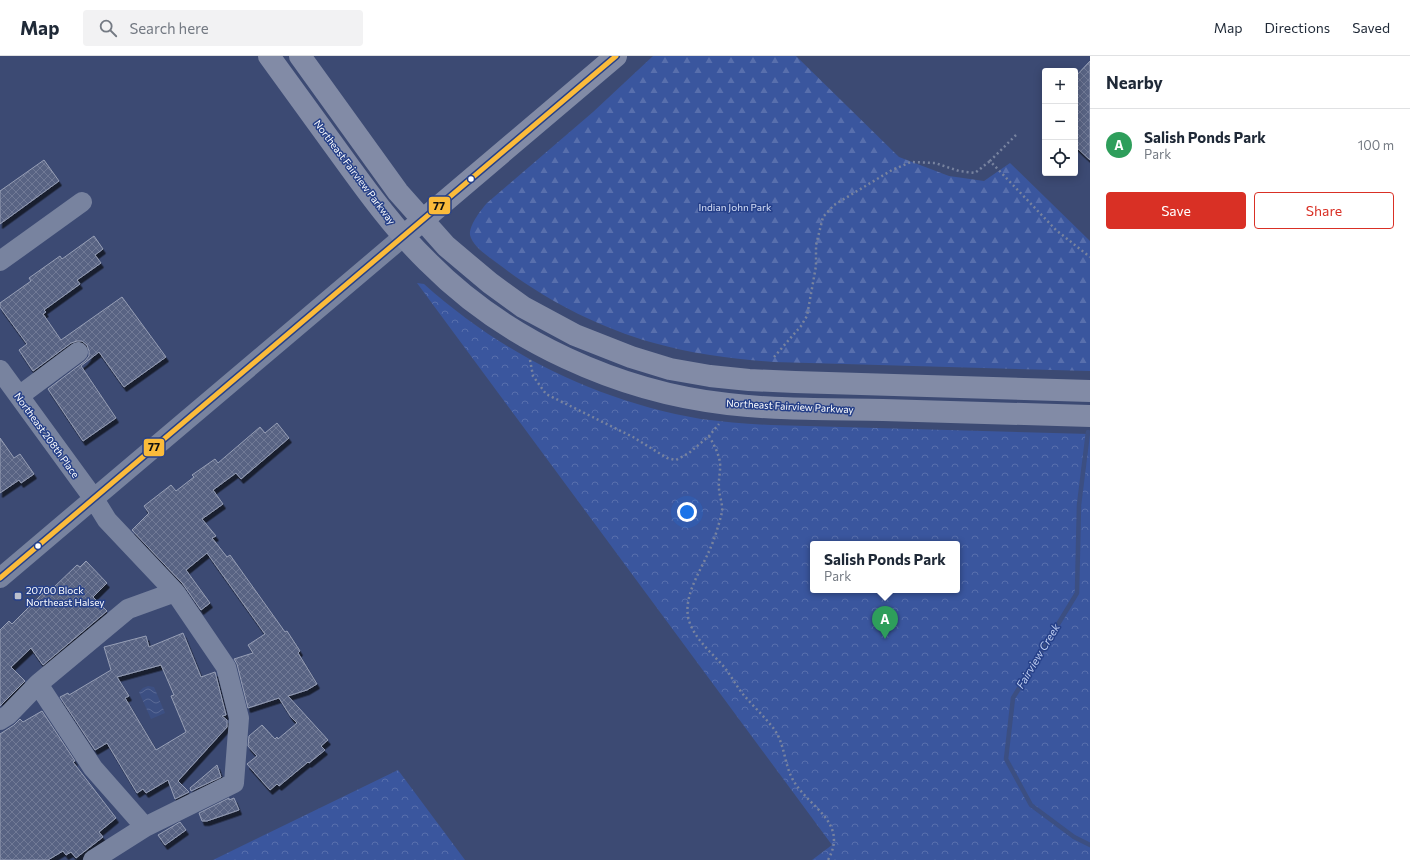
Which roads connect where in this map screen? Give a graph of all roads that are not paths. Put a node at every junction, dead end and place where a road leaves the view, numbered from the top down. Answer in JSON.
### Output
{"nodes":[{"id":1,"x":269,"y":56,"type":"edge"},
{"id":2,"x":300,"y":56,"type":"edge"},
{"id":3,"x":616,"y":56,"type":"edge"},
{"id":4,"x":82,"y":202,"type":"dead end"},
{"id":5,"x":423,"y":220,"type":"junction"},
{"id":6,"x":404,"y":236,"type":"junction"},
{"id":7,"x":0,"y":261,"type":"edge"},
{"id":8,"x":78,"y":352,"type":"dead end"},
{"id":9,"x":0,"y":370,"type":"edge"},
{"id":10,"x":1090,"y":391,"type":"edge"},
{"id":11,"x":19,"y":396,"type":"junction"},
{"id":12,"x":1090,"y":416,"type":"edge"},
{"id":13,"x":94,"y":499,"type":"junction"},
{"id":14,"x":0,"y":578,"type":"edge"},
{"id":15,"x":174,"y":592,"type":"junction"},
{"id":16,"x":38,"y":684,"type":"junction"},
{"id":17,"x":0,"y":720,"type":"edge"},
{"id":18,"x":145,"y":827,"type":"junction"},
{"id":19,"x":93,"y":860,"type":"edge"}],
"edges":[{"from":1,"to":6,"type":"main road","name":"Northeast Fairview Parkway"},
{"from":2,"to":5,"type":"main road"},
{"from":3,"to":5,"type":"main road"},
{"from":4,"to":7,"type":"street"},
{"from":5,"to":6,"type":"main road"},
{"from":5,"to":10,"type":"main road"},
{"from":6,"to":12,"type":"main road","name":"Northeast Fairview Parkway"},
{"from":6,"to":13,"type":"street"},
{"from":8,"to":11,"type":"street"},
{"from":9,"to":11,"type":"street","name":"Northeast 208th Place"},
{"from":11,"to":13,"type":"street","name":"Northeast 208th Place"},
{"from":13,"to":14,"type":"street"},
{"from":13,"to":15,"type":"street","name":"Northeast 208th Place"},
{"from":15,"to":16,"type":"street"},
{"from":15,"to":18,"type":"street","name":"Northeast 208th Place"},
{"from":16,"to":17,"type":"street"},
{"from":16,"to":18,"type":"street"},
{"from":18,"to":19,"type":"street"}]}
